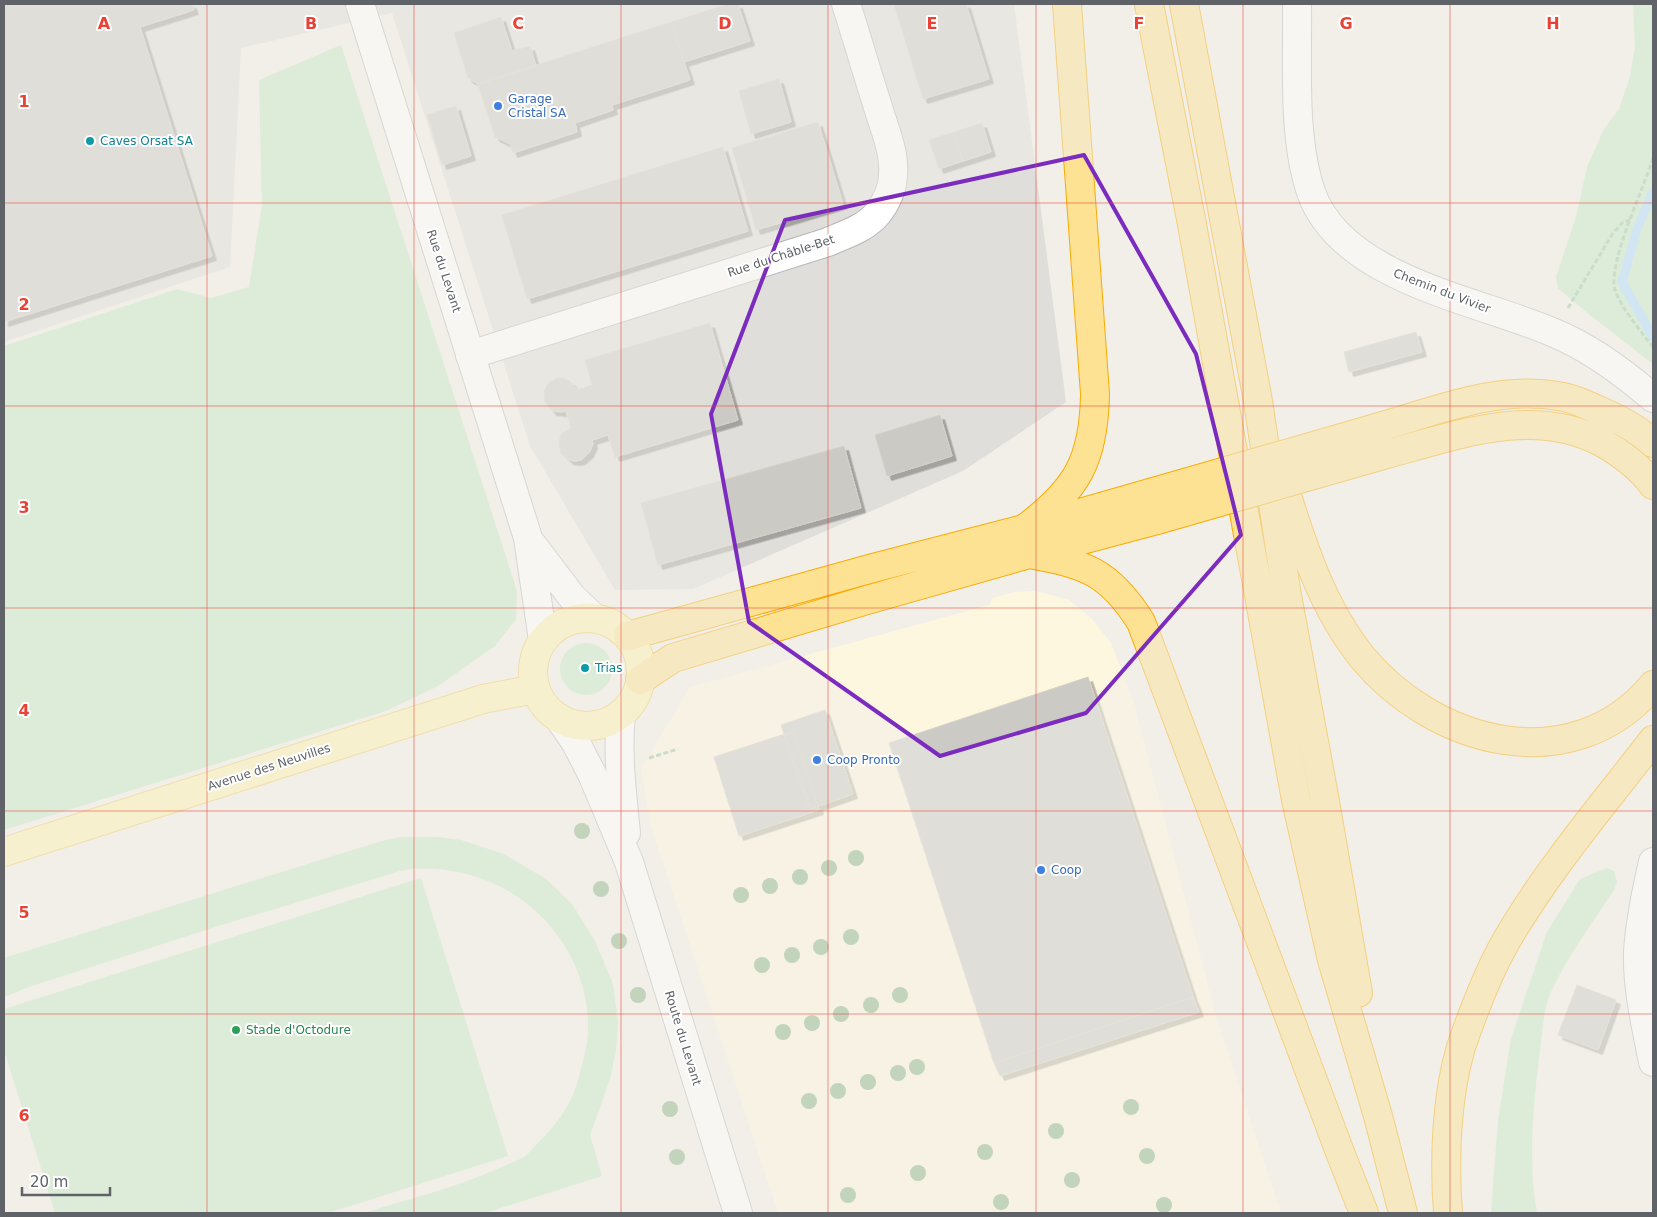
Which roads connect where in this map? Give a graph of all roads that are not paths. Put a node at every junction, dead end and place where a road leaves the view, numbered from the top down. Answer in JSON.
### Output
{"nodes":[{"id":1,"x":360,"y":4,"type":"edge"},
{"id":2,"x":846,"y":4,"type":"edge"},
{"id":3,"x":1067,"y":4,"type":"edge"},
{"id":4,"x":1150,"y":4,"type":"edge"},
{"id":5,"x":1184,"y":4,"type":"edge"},
{"id":6,"x":1298,"y":4,"type":"edge"},
{"id":7,"x":470,"y":354,"type":"junction"},
{"id":8,"x":1653,"y":398,"type":"edge"},
{"id":9,"x":1258,"y":401,"type":"junction"},
{"id":10,"x":1653,"y":443,"type":"edge"},
{"id":11,"x":1653,"y":485,"type":"edge"},
{"id":12,"x":528,"y":538,"type":"junction"},
{"id":13,"x":1026,"y":541,"type":"junction"},
{"id":14,"x":594,"y":618,"type":"junction"},
{"id":15,"x":628,"y":636,"type":"junction"},
{"id":16,"x":543,"y":640,"type":"junction"},
{"id":17,"x":640,"y":680,"type":"junction"},
{"id":18,"x":1653,"y":685,"type":"edge"},
{"id":19,"x":535,"y":688,"type":"junction"},
{"id":20,"x":622,"y":714,"type":"junction"},
{"id":21,"x":559,"y":718,"type":"junction"},
{"id":22,"x":1653,"y":740,"type":"edge"},
{"id":23,"x":4,"y":852,"type":"edge"},
{"id":24,"x":630,"y":862,"type":"junction"},
{"id":25,"x":1653,"y":862,"type":"edge"},
{"id":26,"x":1653,"y":1062,"type":"edge"},
{"id":27,"x":1378,"y":1116,"type":"junction"},
{"id":28,"x":738,"y":1213,"type":"edge"},
{"id":29,"x":1364,"y":1213,"type":"edge"},
{"id":30,"x":1403,"y":1213,"type":"edge"},
{"id":31,"x":1448,"y":1213,"type":"edge"}],
"edges":[{"from":1,"to":7,"type":"street","name":"Rue du Levant"},
{"from":2,"to":7,"type":"street","name":"Rue du Châble-Bet"},
{"from":3,"to":13,"type":"highway"},
{"from":4,"to":27,"type":"highway"},
{"from":5,"to":9,"type":"highway"},
{"from":6,"to":8,"type":"street","name":"Chemin du Vivier"},
{"from":7,"to":12,"type":"street","name":"Rue du Levant"},
{"from":9,"to":18,"type":"highway"},
{"from":9,"to":27,"type":"highway"},
{"from":10,"to":13,"type":"highway","bridge":true},
{"from":11,"to":13,"type":"highway","bridge":true},
{"from":12,"to":14,"type":"street","name":"Rue du Levant"},
{"from":12,"to":16,"type":"street","name":"Rue du Levant"},
{"from":13,"to":15,"type":"highway"},
{"from":13,"to":17,"type":"highway"},
{"from":13,"to":29,"type":"highway"},
{"from":14,"to":15,"type":"main road"},
{"from":14,"to":16,"type":"main road"},
{"from":15,"to":17,"type":"main road"},
{"from":16,"to":19,"type":"main road"},
{"from":17,"to":20,"type":"main road"},
{"from":19,"to":21,"type":"main road"},
{"from":19,"to":23,"type":"main road","name":"Avenue des Neuvilles"},
{"from":20,"to":21,"type":"main road"},
{"from":20,"to":24,"type":"street","name":"Route du Levant"},
{"from":21,"to":24,"type":"street","name":"Route du Levant"},
{"from":22,"to":31,"type":"highway"},
{"from":24,"to":28,"type":"street","name":"Route du Levant"},
{"from":25,"to":26,"type":"street"},
{"from":27,"to":30,"type":"highway"}]}
